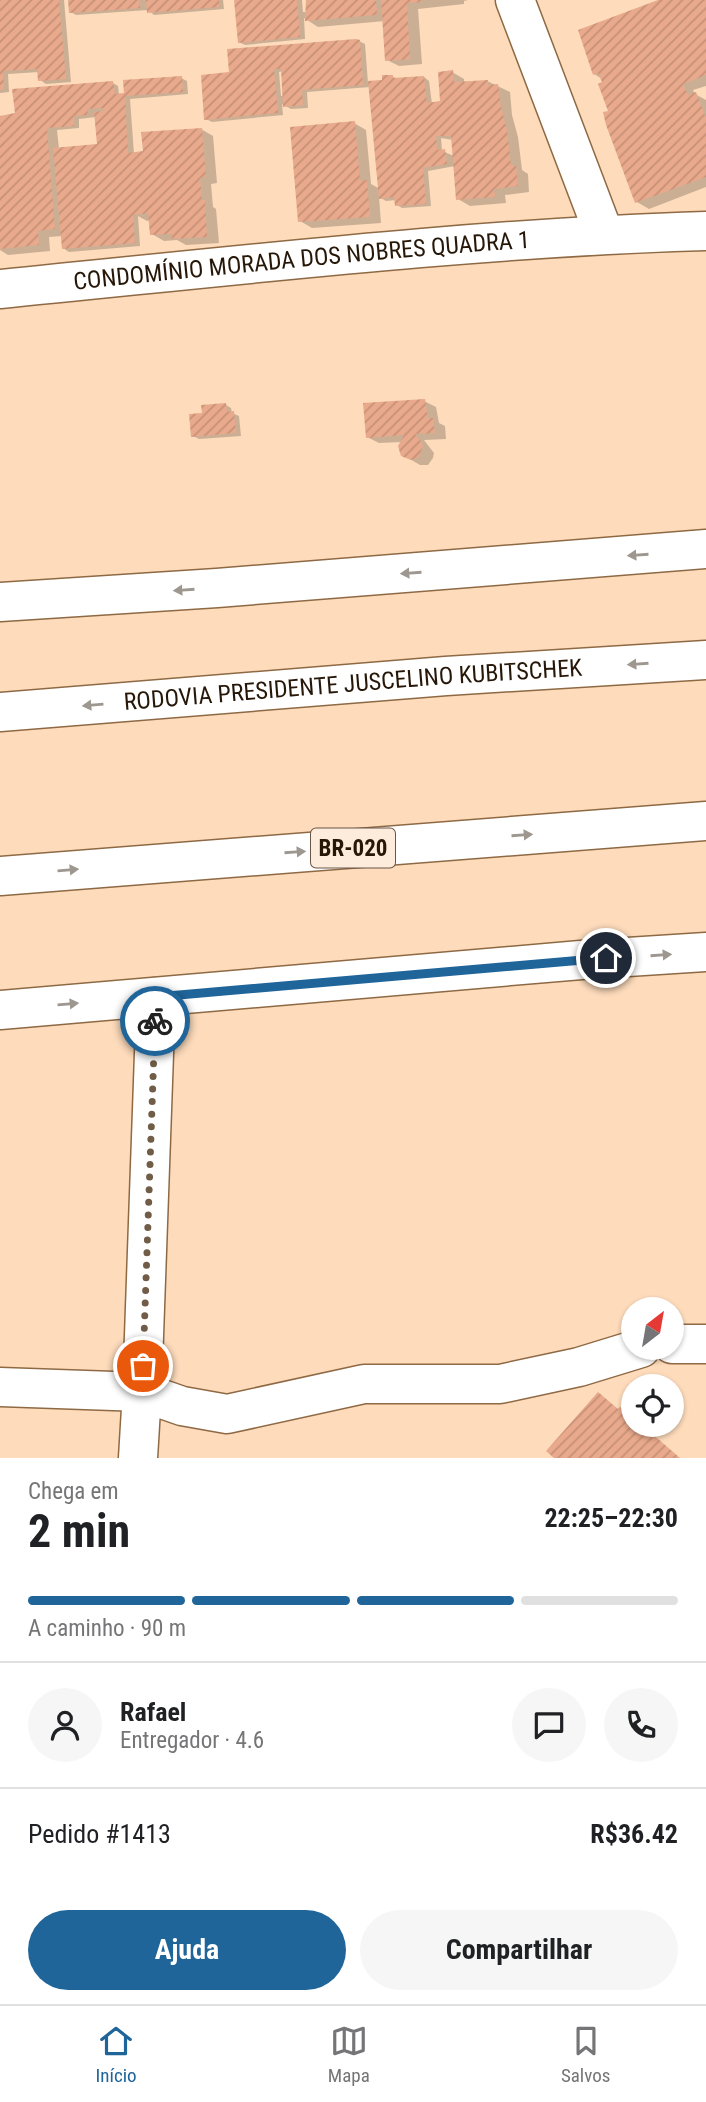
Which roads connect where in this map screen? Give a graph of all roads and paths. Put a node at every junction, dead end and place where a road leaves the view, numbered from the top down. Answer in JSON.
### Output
{"nodes":[{"id":1,"x":515,"y":0,"type":"edge"},
{"id":2,"x":706,"y":231,"type":"edge"},
{"id":3,"x":604,"y":234,"type":"junction"},
{"id":4,"x":0,"y":289,"type":"edge"},
{"id":5,"x":706,"y":549,"type":"edge"},
{"id":6,"x":0,"y":602,"type":"edge"},
{"id":7,"x":706,"y":660,"type":"edge"},
{"id":8,"x":0,"y":712,"type":"edge"},
{"id":9,"x":706,"y":821,"type":"edge"},
{"id":10,"x":0,"y":876,"type":"edge"},
{"id":11,"x":706,"y":952,"type":"edge"},
{"id":12,"x":156,"y":997,"type":"junction"},
{"id":13,"x":0,"y":1010,"type":"edge"},
{"id":14,"x":706,"y":1343,"type":"edge"},
{"id":15,"x":684,"y":1344,"type":"edge"},
{"id":16,"x":621,"y":1354,"type":"edge"},
{"id":17,"x":0,"y":1387,"type":"edge"},
{"id":18,"x":142,"y":1392,"type":"junction"},
{"id":19,"x":138,"y":1458,"type":"edge"}],
"edges":[{"from":1,"to":3,"type":"main road"},
{"from":2,"to":3,"type":"main road","name":"CONDOMÍNIO MORADA DOS NOBRES QUADRA 1"},
{"from":3,"to":4,"type":"main road","name":"CONDOMÍNIO MORADA DOS NOBRES QUADRA 1"},
{"from":5,"to":6,"type":"main road","one_way":true},
{"from":7,"to":8,"type":"main road","name":"RODOVIA PRESIDENTE JUSCELINO KUBITSCHEK","one_way":true},
{"from":10,"to":9,"type":"main road","number":"BR-020","one_way":true},
{"from":12,"to":11,"type":"main road","one_way":true},
{"from":13,"to":12,"type":"main road","one_way":true},
{"from":12,"to":18,"type":"main road"},
{"from":14,"to":15,"type":"main road"},
{"from":16,"to":18,"type":"main road"},
{"from":17,"to":18,"type":"main road"},
{"from":18,"to":19,"type":"main road"}]}
